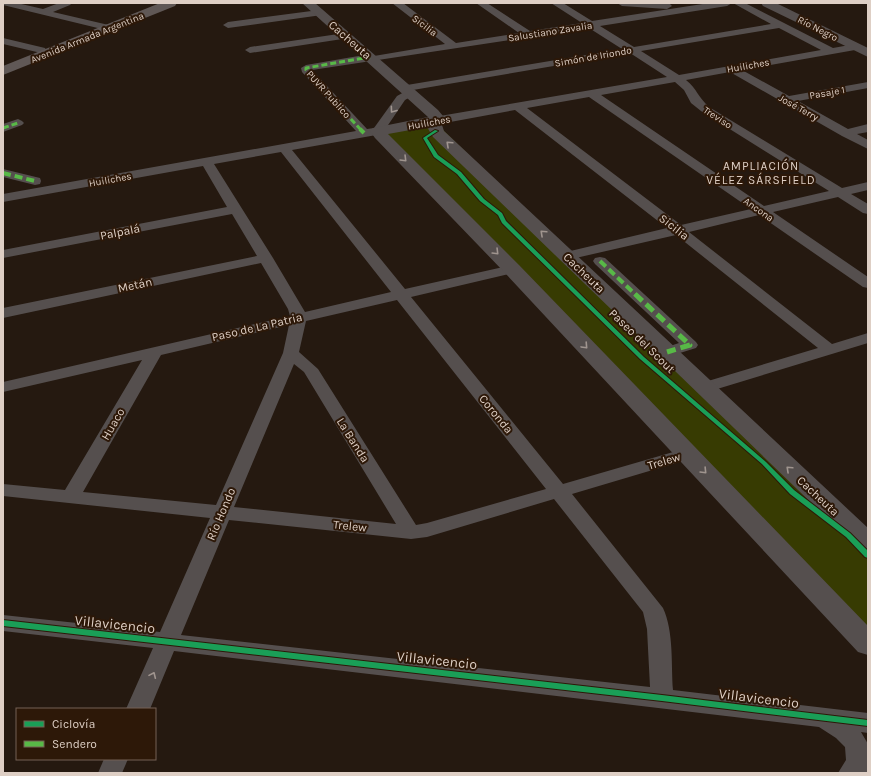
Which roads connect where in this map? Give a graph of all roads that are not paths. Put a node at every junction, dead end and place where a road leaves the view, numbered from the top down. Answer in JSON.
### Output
{"nodes":[{"id":1,"x":5,"y":3,"type":"edge"},
{"id":2,"x":67,"y":3,"type":"edge"},
{"id":3,"x":160,"y":3,"type":"edge"},
{"id":4,"x":171,"y":3,"type":"edge"},
{"id":5,"x":308,"y":3,"type":"edge"},
{"id":6,"x":397,"y":3,"type":"edge"},
{"id":7,"x":481,"y":3,"type":"edge"},
{"id":8,"x":556,"y":3,"type":"edge"},
{"id":9,"x":622,"y":3,"type":"edge"},
{"id":10,"x":727,"y":3,"type":"edge"},
{"id":11,"x":738,"y":3,"type":"edge"},
{"id":12,"x":767,"y":3,"type":"edge"},
{"id":13,"x":689,"y":9,"type":"junction"},
{"id":14,"x":44,"y":12,"type":"junction"},
{"id":15,"x":319,"y":13,"type":"junction"},
{"id":16,"x":592,"y":24,"type":"junction"},
{"id":17,"x":228,"y":25,"type":"dead end"},
{"id":18,"x":781,"y":25,"type":"junction"},
{"id":19,"x":107,"y":27,"type":"junction"},
{"id":20,"x":528,"y":34,"type":"junction"},
{"id":21,"x":346,"y":36,"type":"junction"},
{"id":22,"x":3,"y":41,"type":"edge"},
{"id":23,"x":454,"y":46,"type":"junction"},
{"id":24,"x":855,"y":47,"type":"junction"},
{"id":25,"x":633,"y":49,"type":"junction"},
{"id":26,"x":41,"y":50,"type":"junction"},
{"id":27,"x":250,"y":50,"type":"dead end"},
{"id":28,"x":831,"y":51,"type":"junction"},
{"id":29,"x":868,"y":53,"type":"edge"},
{"id":30,"x":371,"y":58,"type":"junction"},
{"id":31,"x":3,"y":65,"type":"edge"},
{"id":32,"x":731,"y":68,"type":"junction"},
{"id":33,"x":3,"y":71,"type":"edge"},
{"id":34,"x":677,"y":78,"type":"junction"},
{"id":35,"x":868,"y":85,"type":"edge"},
{"id":36,"x":408,"y":90,"type":"junction"},
{"id":37,"x":591,"y":93,"type":"junction"},
{"id":38,"x":787,"y":100,"type":"junction"},
{"id":39,"x":517,"y":106,"type":"junction"},
{"id":40,"x":434,"y":121,"type":"junction"},
{"id":41,"x":18,"y":123,"type":"dead end"},
{"id":42,"x":3,"y":128,"type":"edge"},
{"id":43,"x":868,"y":128,"type":"edge"},
{"id":44,"x":371,"y":132,"type":"junction"},
{"id":45,"x":846,"y":133,"type":"junction"},
{"id":46,"x":868,"y":146,"type":"edge"},
{"id":47,"x":284,"y":148,"type":"junction"},
{"id":48,"x":207,"y":162,"type":"junction"},
{"id":49,"x":3,"y":173,"type":"edge"},
{"id":50,"x":35,"y":181,"type":"dead end"},
{"id":51,"x":868,"y":186,"type":"edge"},
{"id":52,"x":839,"y":192,"type":"junction"},
{"id":53,"x":3,"y":198,"type":"edge"},
{"id":54,"x":236,"y":209,"type":"junction"},
{"id":55,"x":868,"y":210,"type":"edge"},
{"id":56,"x":761,"y":211,"type":"junction"},
{"id":57,"x":678,"y":230,"type":"junction"},
{"id":58,"x":3,"y":254,"type":"edge"},
{"id":59,"x":567,"y":256,"type":"junction"},
{"id":60,"x":266,"y":258,"type":"junction"},
{"id":61,"x":600,"y":261,"type":"dead end"},
{"id":62,"x":512,"y":269,"type":"junction"},
{"id":63,"x":868,"y":284,"type":"edge"},
{"id":64,"x":401,"y":294,"type":"junction"},
{"id":65,"x":3,"y":313,"type":"edge"},
{"id":66,"x":299,"y":318,"type":"junction"},
{"id":67,"x":868,"y":338,"type":"edge"},
{"id":68,"x":829,"y":349,"type":"junction"},
{"id":69,"x":155,"y":351,"type":"junction"},
{"id":70,"x":667,"y":352,"type":"junction"},
{"id":71,"x":291,"y":353,"type":"junction"},
{"id":72,"x":3,"y":387,"type":"edge"},
{"id":73,"x":704,"y":388,"type":"junction"},
{"id":74,"x":688,"y":454,"type":"junction"},
{"id":75,"x":3,"y":490,"type":"edge"},
{"id":76,"x":559,"y":492,"type":"junction"},
{"id":77,"x":70,"y":497,"type":"junction"},
{"id":78,"x":222,"y":513,"type":"junction"},
{"id":79,"x":410,"y":532,"type":"junction"},
{"id":80,"x":866,"y":538,"type":"edge"},
{"id":81,"x":3,"y":623,"type":"edge"},
{"id":82,"x":168,"y":642,"type":"junction"},
{"id":83,"x":868,"y":644,"type":"edge"},
{"id":84,"x":662,"y":698,"type":"junction"},
{"id":85,"x":138,"y":708,"type":"edge"},
{"id":86,"x":821,"y":718,"type":"junction"},
{"id":87,"x":868,"y":723,"type":"edge"},
{"id":88,"x":116,"y":760,"type":"edge"},
{"id":89,"x":110,"y":773,"type":"edge"},
{"id":90,"x":850,"y":773,"type":"edge"}],
"edges":[{"from":1,"to":14,"type":"street"},
{"from":2,"to":14,"type":"street"},
{"from":3,"to":19,"type":"main road","name":"Avenida Armada Argentina"},
{"from":4,"to":19,"type":"main road","name":"Avenida Armada Argentina"},
{"from":5,"to":15,"type":"street","name":"Cacheuta"},
{"from":6,"to":23,"type":"street","name":"Sicilia"},
{"from":7,"to":20,"type":"street"},
{"from":8,"to":16,"type":"street","name":"Treviso"},
{"from":9,"to":13,"type":"street"},
{"from":10,"to":13,"type":"street","name":"Salustiano Zavalia"},
{"from":11,"to":18,"type":"street","name":"Río Negro"},
{"from":12,"to":24,"type":"street","name":"Río Negro"},
{"from":13,"to":16,"type":"street","name":"Salustiano Zavalia"},
{"from":14,"to":19,"type":"street"},
{"from":15,"to":17,"type":"street"},
{"from":15,"to":21,"type":"street","name":"Cacheuta"},
{"from":16,"to":20,"type":"street","name":"Salustiano Zavalia"},
{"from":16,"to":25,"type":"street","name":"Treviso"},
{"from":18,"to":25,"type":"street","name":"Simón de Iriondo"},
{"from":18,"to":28,"type":"street","name":"Río Negro"},
{"from":19,"to":26,"type":"main road","name":"Avenida Armada Argentina"},
{"from":19,"to":33,"type":"main road","name":"Avenida Armada Argentina"},
{"from":20,"to":23,"type":"street","name":"Salustiano Zavalia"},
{"from":21,"to":27,"type":"street"},
{"from":21,"to":30,"type":"street","name":"Cacheuta"},
{"from":22,"to":26,"type":"street"},
{"from":23,"to":30,"type":"street","name":"Salustiano Zavalia"},
{"from":24,"to":28,"type":"street","name":"Huiliches"},
{"from":24,"to":29,"type":"street","name":"Río Negro"},
{"from":25,"to":34,"type":"street","name":"Treviso"},
{"from":25,"to":36,"type":"street","name":"Simón de Iriondo"},
{"from":26,"to":31,"type":"main road","name":"Avenida Armada Argentina"},
{"from":28,"to":32,"type":"street","name":"Huiliches"},
{"from":30,"to":36,"type":"street","name":"Cacheuta"},
{"from":30,"to":44,"type":"street","name":"PUVR Publico"},
{"from":32,"to":34,"type":"street","name":"Huiliches"},
{"from":32,"to":38,"type":"street","name":"José Terry"},
{"from":34,"to":37,"type":"street","name":"Huiliches"},
{"from":34,"to":52,"type":"street","name":"Treviso"},
{"from":35,"to":38,"type":"street","name":"Pasaje 1"},
{"from":36,"to":40,"type":"street","name":"Cacheuta"},
{"from":36,"to":44,"type":"street","one_way":true},
{"from":37,"to":39,"type":"street","name":"Huiliches"},
{"from":37,"to":56,"type":"street","name":"Ancona"},
{"from":38,"to":45,"type":"street","name":"José Terry"},
{"from":39,"to":40,"type":"street","name":"Huiliches"},
{"from":39,"to":57,"type":"street","name":"Sicilia"},
{"from":40,"to":44,"type":"street","name":"Huiliches"},
{"from":59,"to":40,"type":"street","name":"Cacheuta","one_way":true},
{"from":41,"to":42,"type":"street"},
{"from":43,"to":45,"type":"street"},
{"from":44,"to":47,"type":"street","name":"Huiliches"},
{"from":44,"to":62,"type":"street","one_way":true},
{"from":45,"to":46,"type":"street","name":"José Terry"},
{"from":47,"to":48,"type":"street","name":"Huiliches"},
{"from":47,"to":64,"type":"street","name":"Coronda"},
{"from":48,"to":53,"type":"street","name":"Huiliches"},
{"from":48,"to":54,"type":"street"},
{"from":49,"to":50,"type":"street"},
{"from":51,"to":52,"type":"street"},
{"from":52,"to":55,"type":"street","name":"Treviso"},
{"from":52,"to":56,"type":"street"},
{"from":54,"to":58,"type":"street","name":"Palpalá"},
{"from":54,"to":60,"type":"street"},
{"from":56,"to":57,"type":"street"},
{"from":56,"to":63,"type":"street","name":"Ancona"},
{"from":57,"to":59,"type":"street"},
{"from":57,"to":68,"type":"street","name":"Sicilia"},
{"from":59,"to":70,"type":"street","name":"Cacheuta"},
{"from":60,"to":65,"type":"street","name":"Metán"},
{"from":60,"to":66,"type":"street"},
{"from":61,"to":70,"type":"street"},
{"from":62,"to":64,"type":"street","name":"Paso de La Patria"},
{"from":62,"to":74,"type":"street","one_way":true},
{"from":64,"to":66,"type":"street","name":"Paso de La Patria"},
{"from":64,"to":76,"type":"street","name":"Coronda"},
{"from":66,"to":69,"type":"street","name":"Paso de La Patria"},
{"from":66,"to":71,"type":"street","name":"Río Hondo"},
{"from":67,"to":68,"type":"street"},
{"from":68,"to":73,"type":"street"},
{"from":69,"to":72,"type":"street","name":"Paso de La Patria"},
{"from":69,"to":77,"type":"street","name":"Huaco"},
{"from":70,"to":73,"type":"street","name":"Cacheuta"},
{"from":71,"to":78,"type":"street","name":"Río Hondo"},
{"from":71,"to":79,"type":"street","name":"La Banda"},
{"from":80,"to":73,"type":"street","name":"Cacheuta","one_way":true},
{"from":74,"to":76,"type":"street","name":"Trelew"},
{"from":74,"to":83,"type":"street","one_way":true},
{"from":75,"to":77,"type":"street","name":"Trelew"},
{"from":76,"to":79,"type":"street","name":"Trelew"},
{"from":76,"to":84,"type":"street","name":"Coronda"},
{"from":77,"to":78,"type":"street","name":"Trelew"},
{"from":78,"to":79,"type":"street","name":"Trelew"},
{"from":78,"to":82,"type":"street","name":"Río Hondo"},
{"from":81,"to":82,"type":"street","name":"Villavicencio"},
{"from":82,"to":84,"type":"street","name":"Villavicencio"},
{"from":85,"to":82,"type":"street","name":"Río Hondo","one_way":true},
{"from":84,"to":86,"type":"street","name":"Villavicencio"},
{"from":86,"to":87,"type":"street","name":"Villavicencio"},
{"from":86,"to":90,"type":"street"},
{"from":88,"to":89,"type":"street"}]}
